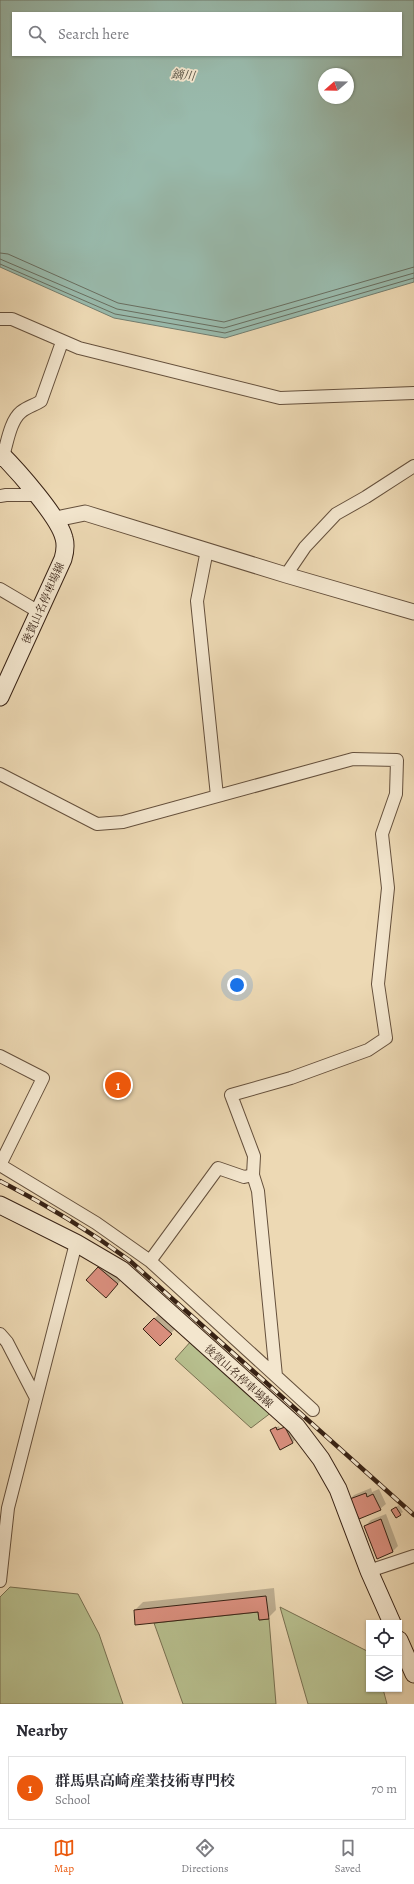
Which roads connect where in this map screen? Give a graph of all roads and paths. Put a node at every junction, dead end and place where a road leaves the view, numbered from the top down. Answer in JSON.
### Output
{"nodes":[{"id":1,"x":0,"y":319,"type":"edge"},
{"id":2,"x":62,"y":342,"type":"junction"},
{"id":3,"x":414,"y":392,"type":"edge"},
{"id":4,"x":1,"y":457,"type":"edge"},
{"id":5,"x":414,"y":466,"type":"edge"},
{"id":6,"x":35,"y":495,"type":"junction"},
{"id":7,"x":0,"y":496,"type":"edge"},
{"id":8,"x":56,"y":519,"type":"junction"},
{"id":9,"x":207,"y":550,"type":"junction"},
{"id":10,"x":286,"y":575,"type":"junction"},
{"id":11,"x":0,"y":589,"type":"edge"},
{"id":12,"x":39,"y":612,"type":"junction"},
{"id":13,"x":414,"y":612,"type":"edge"},
{"id":14,"x":0,"y":697,"type":"edge"},
{"id":15,"x":0,"y":774,"type":"edge"},
{"id":16,"x":217,"y":796,"type":"junction"},
{"id":17,"x":0,"y":1056,"type":"edge"},
{"id":18,"x":0,"y":1165,"type":"edge"},
{"id":19,"x":253,"y":1175,"type":"junction"},
{"id":20,"x":0,"y":1205,"type":"edge"},
{"id":21,"x":76,"y":1243,"type":"junction"},
{"id":22,"x":150,"y":1261,"type":"junction"},
{"id":23,"x":0,"y":1334,"type":"edge"},
{"id":24,"x":276,"y":1376,"type":"junction"},
{"id":25,"x":36,"y":1398,"type":"junction"},
{"id":26,"x":313,"y":1410,"type":"dead end"},
{"id":27,"x":414,"y":1556,"type":"edge"},
{"id":28,"x":369,"y":1572,"type":"junction"},
{"id":29,"x":0,"y":1581,"type":"edge"},
{"id":30,"x":391,"y":1620,"type":"edge"},
{"id":31,"x":402,"y":1647,"type":"edge"},
{"id":32,"x":414,"y":1674,"type":"edge"}],
"edges":[{"from":1,"to":2,"type":"street"},
{"from":2,"to":3,"type":"street"},
{"from":2,"to":4,"type":"street"},
{"from":4,"to":6,"type":"main road","name":"後賀山名停車場線"},
{"from":5,"to":10,"type":"street"},
{"from":6,"to":7,"type":"street"},
{"from":6,"to":8,"type":"main road","name":"後賀山名停車場線"},
{"from":8,"to":9,"type":"street"},
{"from":8,"to":12,"type":"main road","name":"後賀山名停車場線"},
{"from":9,"to":10,"type":"street"},
{"from":9,"to":16,"type":"street"},
{"from":10,"to":13,"type":"street"},
{"from":11,"to":12,"type":"street"},
{"from":12,"to":14,"type":"main road","name":"後賀山名停車場線"},
{"from":15,"to":16,"type":"street"},
{"from":16,"to":19,"type":"street"},
{"from":17,"to":18,"type":"street"},
{"from":18,"to":22,"type":"street"},
{"from":19,"to":22,"type":"street"},
{"from":19,"to":24,"type":"street"},
{"from":20,"to":21,"type":"main road","name":"後賀山名停車場線"},
{"from":21,"to":25,"type":"street"},
{"from":21,"to":28,"type":"main road","name":"後賀山名停車場線"},
{"from":22,"to":24,"type":"street"},
{"from":23,"to":25,"type":"street"},
{"from":24,"to":26,"type":"street"},
{"from":25,"to":29,"type":"street"},
{"from":27,"to":28,"type":"street"},
{"from":28,"to":30,"type":"main road","name":"後賀山名停車場線"},
{"from":31,"to":32,"type":"main road"}]}
